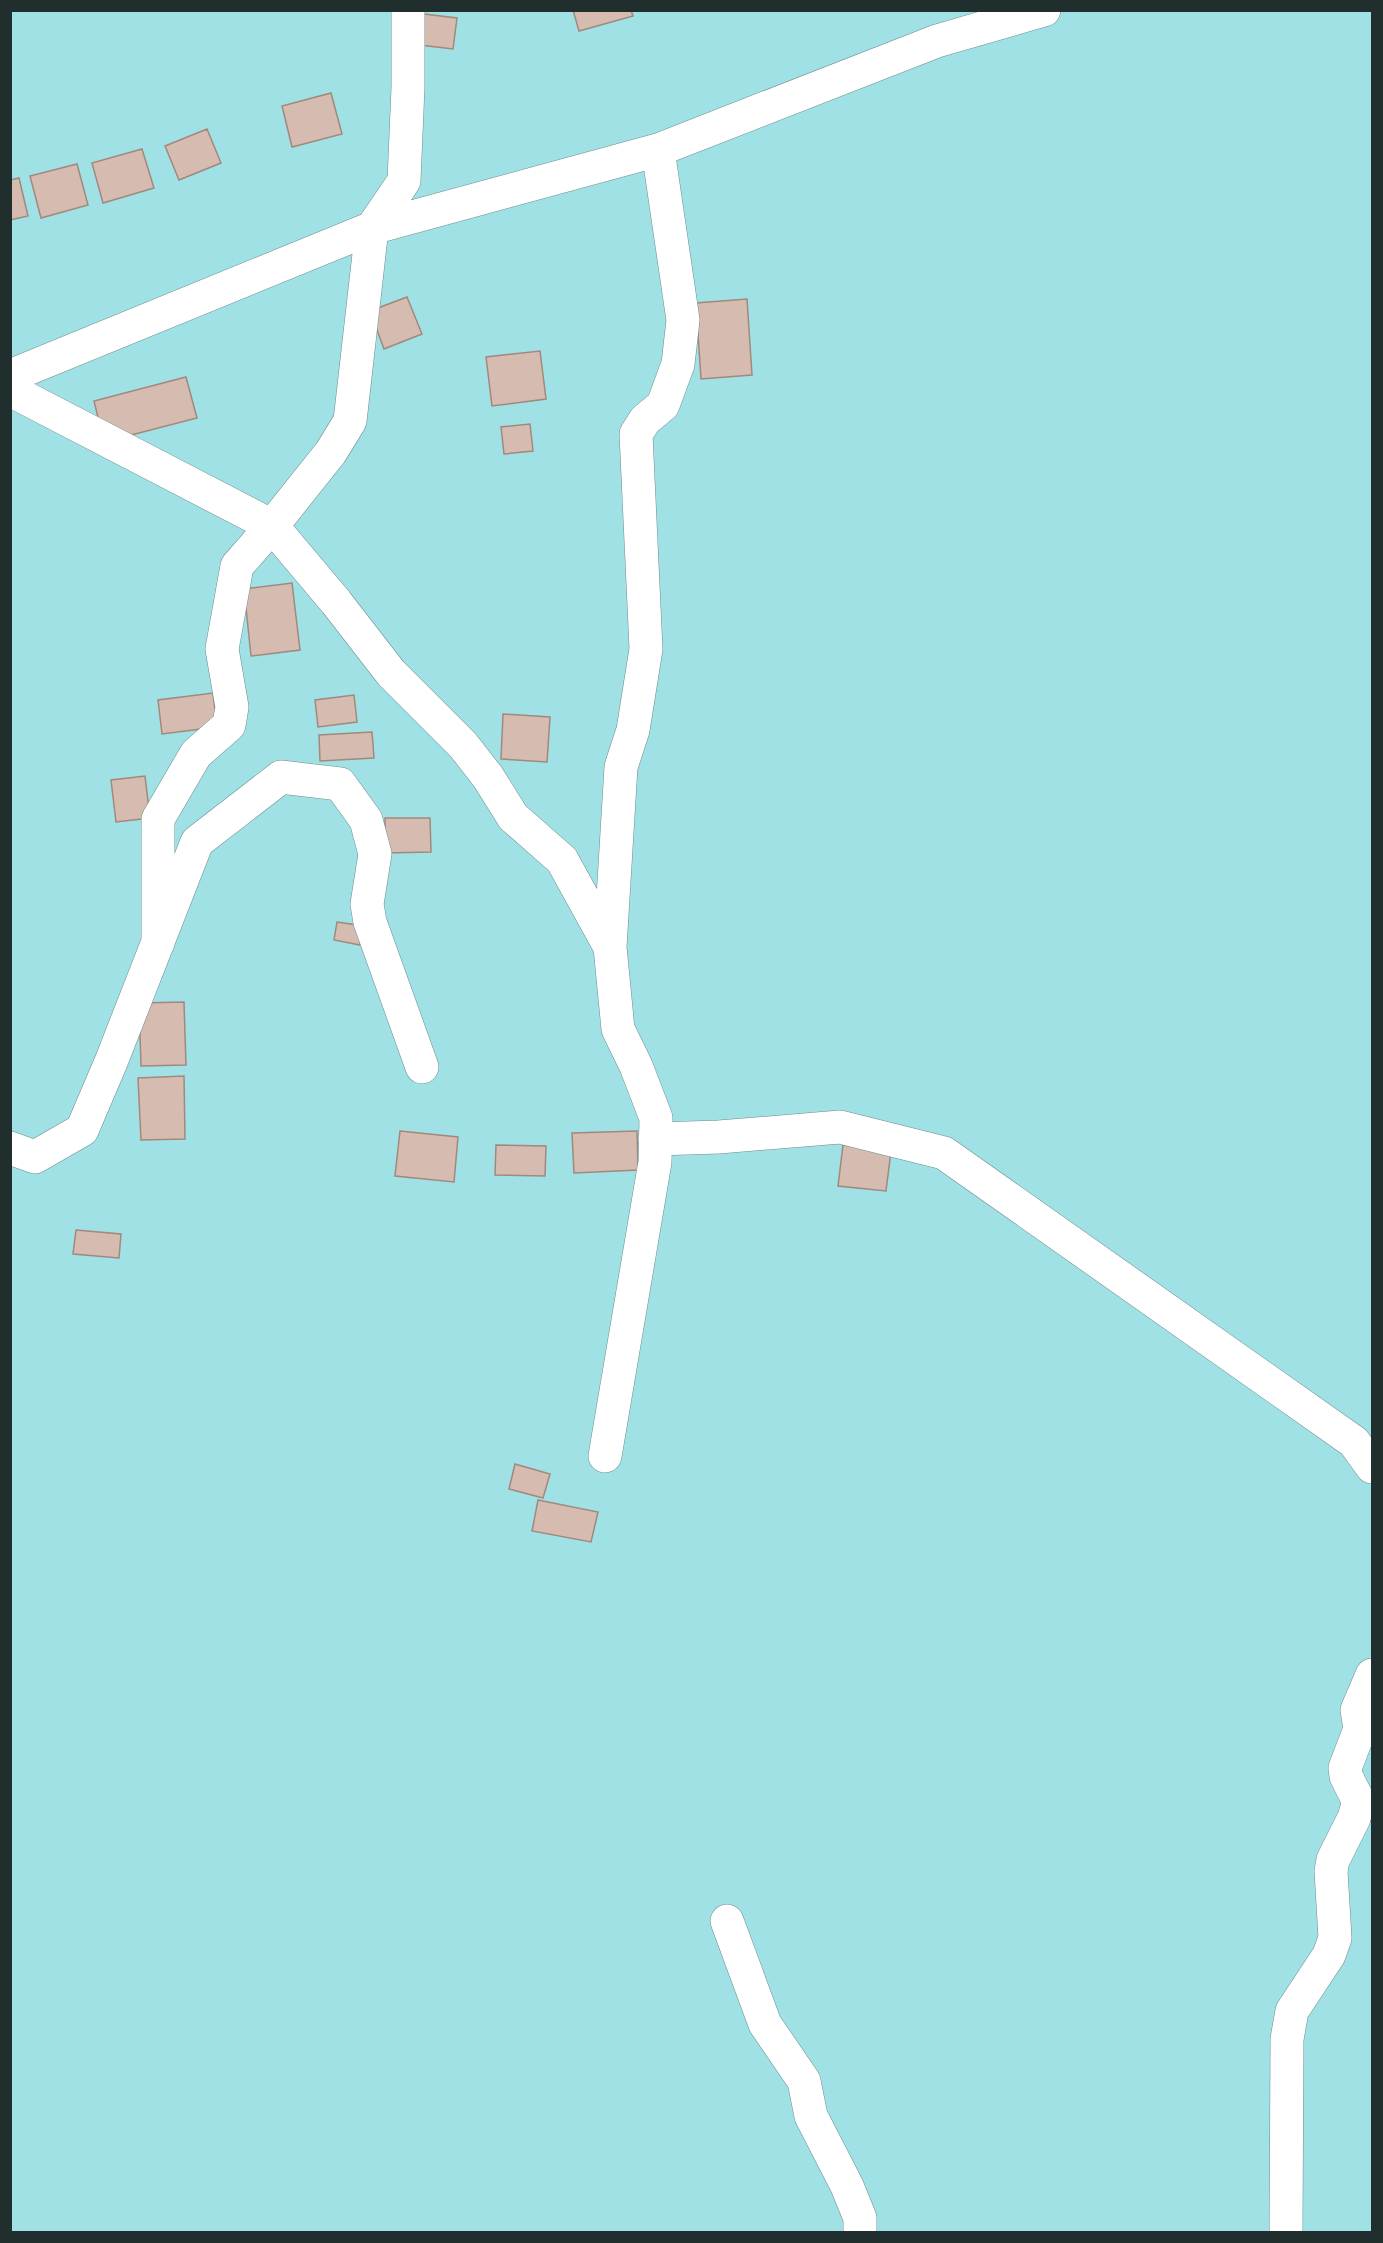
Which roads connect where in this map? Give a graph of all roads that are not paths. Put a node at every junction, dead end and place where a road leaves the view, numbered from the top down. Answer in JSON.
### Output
{"nodes":[{"id":1,"x":408,"y":10,"type":"edge"},
{"id":2,"x":1044,"y":10,"type":"edge"},
{"id":3,"x":658,"y":150,"type":"junction"},
{"id":4,"x":372,"y":228,"type":"junction"},
{"id":5,"x":10,"y":376,"type":"edge"},
{"id":6,"x":10,"y":390,"type":"edge"},
{"id":7,"x":272,"y":526,"type":"junction"},
{"id":8,"x":158,"y":943,"type":"junction"},
{"id":9,"x":610,"y":947,"type":"junction"},
{"id":10,"x":422,"y":1067,"type":"dead end"},
{"id":11,"x":655,"y":1139,"type":"junction"},
{"id":12,"x":10,"y":1148,"type":"edge"},
{"id":13,"x":605,"y":1456,"type":"dead end"},
{"id":14,"x":1372,"y":1467,"type":"edge"},
{"id":15,"x":1372,"y":1675,"type":"edge"},
{"id":16,"x":727,"y":1921,"type":"dead end"},
{"id":17,"x":860,"y":2232,"type":"edge"},
{"id":18,"x":1286,"y":2232,"type":"edge"}],
"edges":[{"from":1,"to":4,"type":"street"},
{"from":2,"to":3,"type":"street"},
{"from":3,"to":4,"type":"street"},
{"from":3,"to":9,"type":"street"},
{"from":4,"to":5,"type":"street"},
{"from":4,"to":7,"type":"street"},
{"from":6,"to":7,"type":"street"},
{"from":7,"to":8,"type":"street"},
{"from":7,"to":9,"type":"street"},
{"from":8,"to":10,"type":"street"},
{"from":8,"to":12,"type":"street"},
{"from":9,"to":11,"type":"street"},
{"from":11,"to":13,"type":"street"},
{"from":11,"to":14,"type":"street"},
{"from":15,"to":18,"type":"street"},
{"from":16,"to":17,"type":"street"}]}
